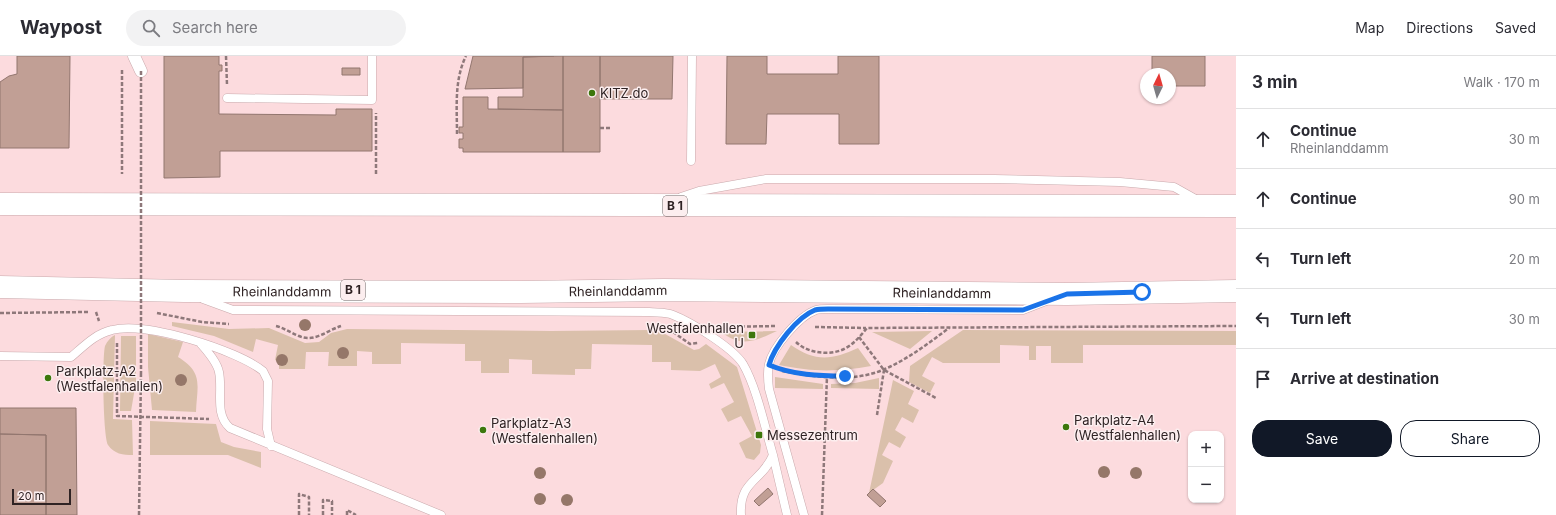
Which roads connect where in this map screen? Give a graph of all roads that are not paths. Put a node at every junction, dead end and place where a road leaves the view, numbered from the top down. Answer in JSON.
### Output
{"nodes":[{"id":1,"x":134,"y":56,"type":"edge"},
{"id":2,"x":372,"y":56,"type":"edge"},
{"id":3,"x":692,"y":56,"type":"edge"},
{"id":4,"x":141,"y":71,"type":"road end"},
{"id":5,"x":227,"y":98,"type":"road end"},
{"id":6,"x":691,"y":161,"type":"dead end"},
{"id":7,"x":0,"y":204,"type":"edge"},
{"id":8,"x":1236,"y":206,"type":"edge"},
{"id":9,"x":0,"y":287,"type":"edge"},
{"id":10,"x":184,"y":291,"type":"junction"},
{"id":11,"x":1236,"y":291,"type":"edge"},
{"id":12,"x":1067,"y":294,"type":"junction"},
{"id":13,"x":200,"y":343,"type":"junction"},
{"id":14,"x":0,"y":356,"type":"edge"},
{"id":15,"x":271,"y":446,"type":"junction"},
{"id":16,"x":773,"y":455,"type":"junction"},
{"id":17,"x":441,"y":515,"type":"edge"},
{"id":18,"x":741,"y":515,"type":"edge"},
{"id":19,"x":787,"y":515,"type":"edge"},
{"id":20,"x":804,"y":515,"type":"edge"}],
"edges":[{"from":1,"to":4,"type":"street"},
{"from":2,"to":5,"type":"lane"},
{"from":3,"to":6,"type":"lane"},
{"from":7,"to":8,"type":"main road","number":"B 1"},
{"from":9,"to":10,"type":"main road","name":"Rheinlanddamm","number":"B 1"},
{"from":10,"to":12,"type":"main road","name":"Rheinlanddamm","number":"B 1"},
{"from":10,"to":16,"type":"lane"},
{"from":11,"to":12,"type":"main road","name":"Rheinlanddamm","number":"B 1"},
{"from":12,"to":20,"type":"lane"},
{"from":13,"to":14,"type":"lane"},
{"from":13,"to":15,"type":"lane"},
{"from":13,"to":15,"type":"lane"},
{"from":15,"to":17,"type":"lane"},
{"from":16,"to":18,"type":"lane"},
{"from":16,"to":19,"type":"lane"}]}
